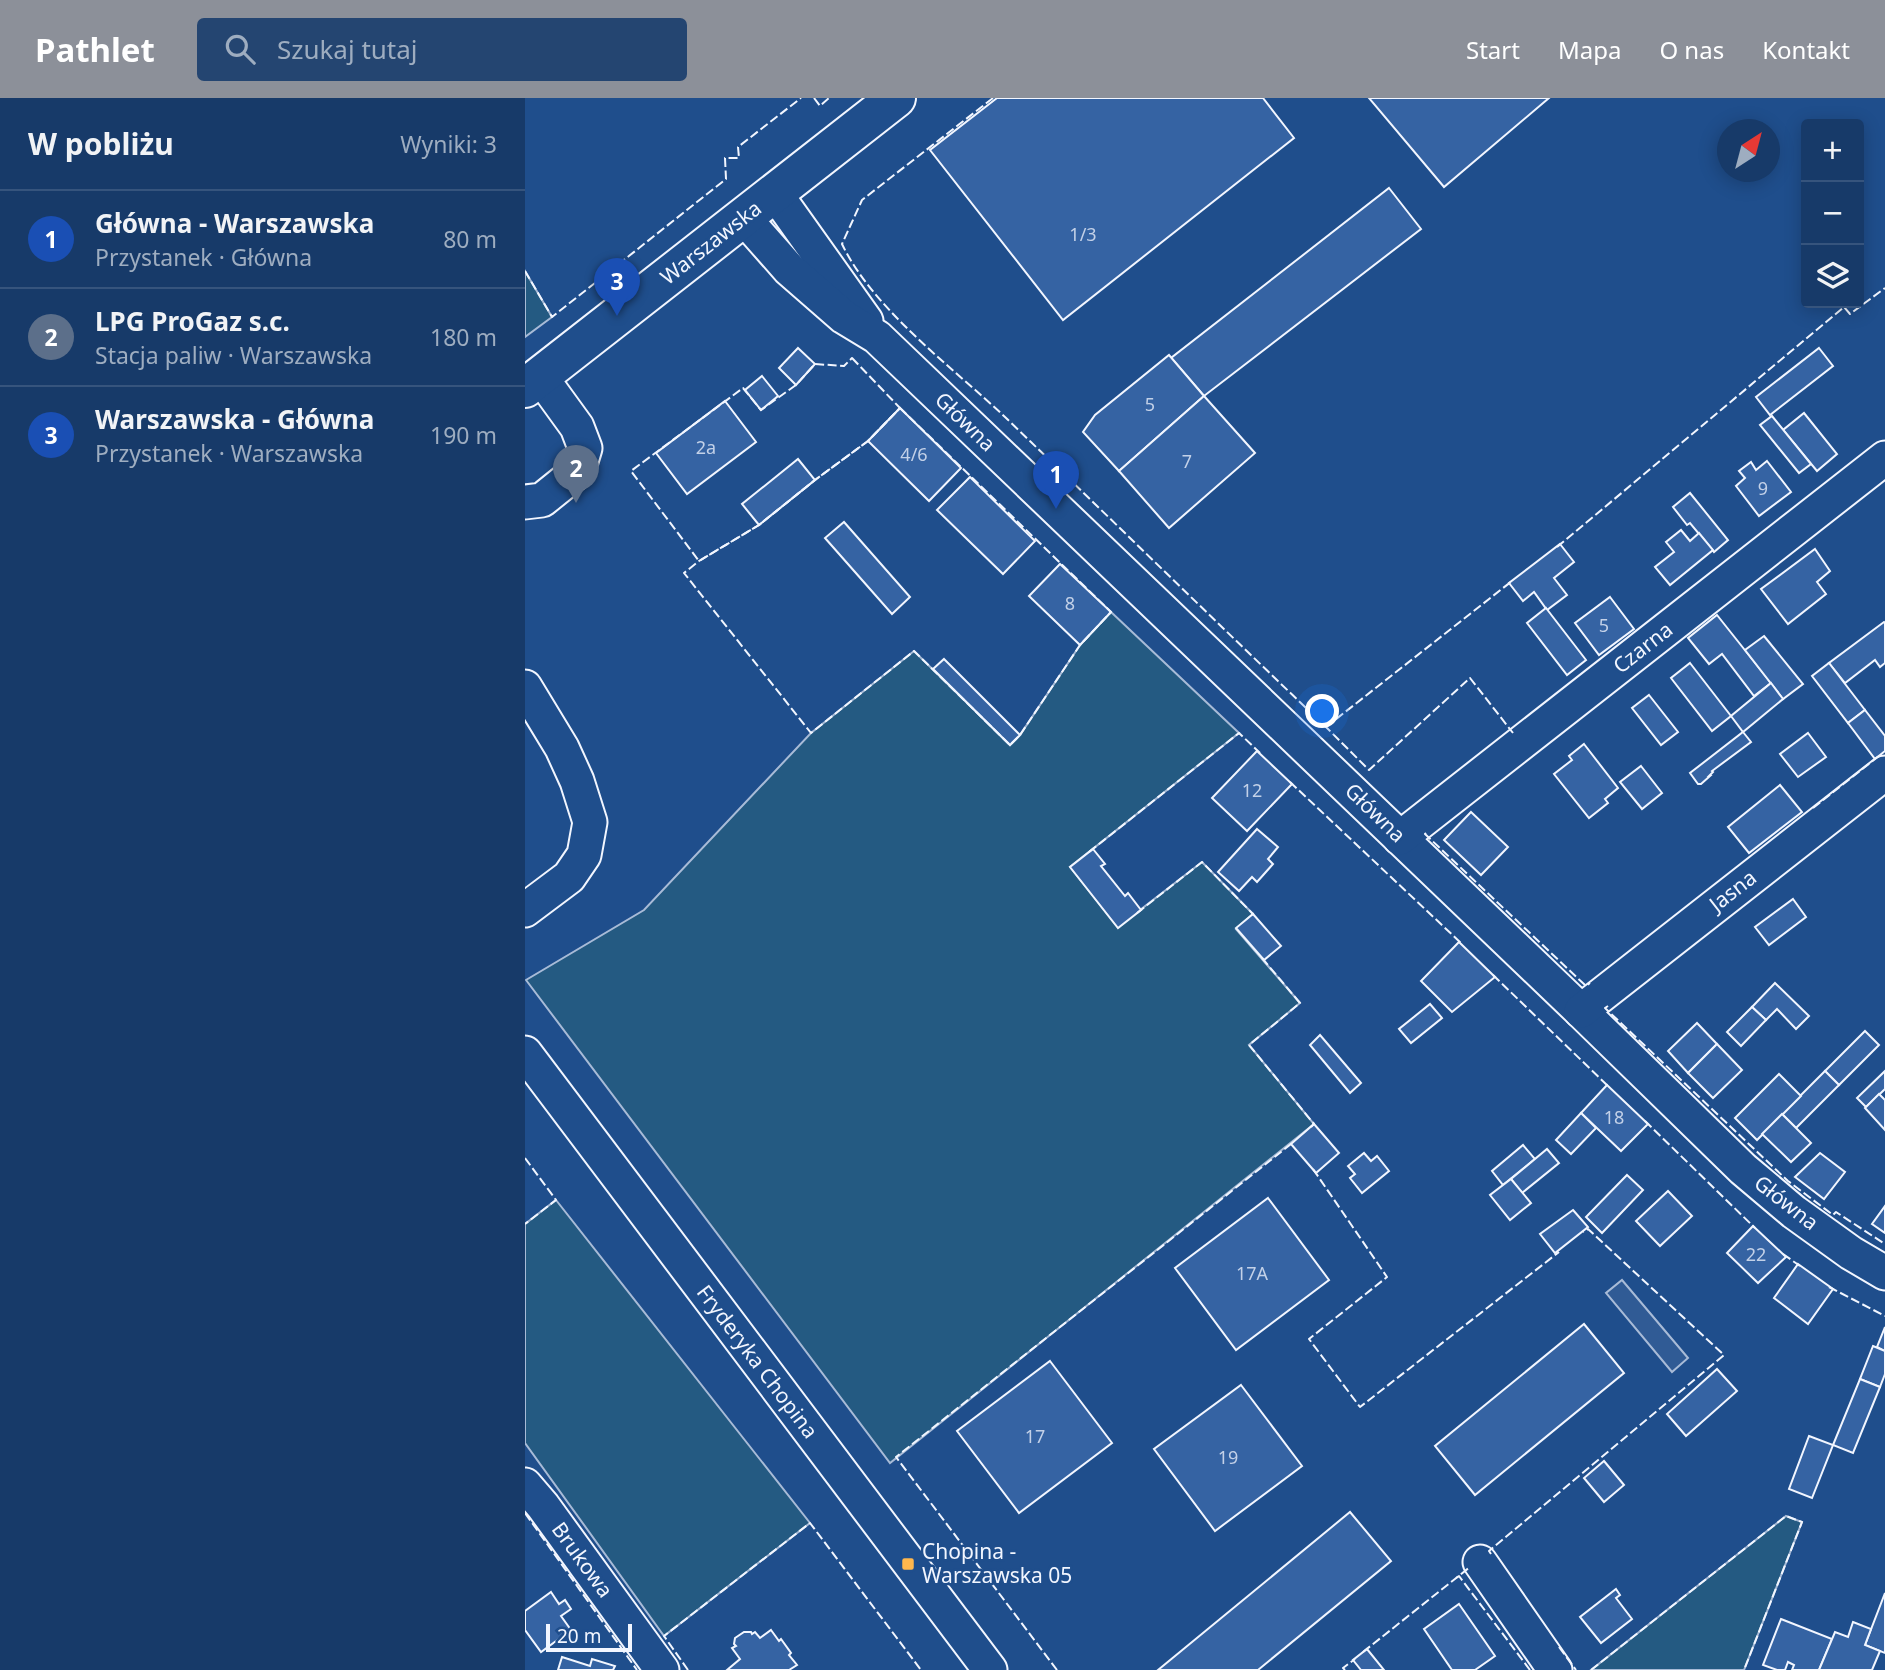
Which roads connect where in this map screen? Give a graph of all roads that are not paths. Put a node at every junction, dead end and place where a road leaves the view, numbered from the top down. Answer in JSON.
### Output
{"nodes":[{"id":1,"x":896,"y":98,"type":"edge"},
{"id":2,"x":775,"y":193,"type":"junction"},
{"id":3,"x":744,"y":218,"type":"junction"},
{"id":4,"x":877,"y":337,"type":"junction"},
{"id":5,"x":532,"y":382,"type":"edge"},
{"id":6,"x":1885,"y":458,"type":"edge"},
{"id":7,"x":525,"y":502,"type":"edge"},
{"id":8,"x":525,"y":687,"type":"edge"},
{"id":9,"x":1885,"y":773,"type":"edge"},
{"id":10,"x":1400,"y":838,"type":"junction"},
{"id":11,"x":525,"y":910,"type":"edge"},
{"id":12,"x":1581,"y":1011,"type":"junction"},
{"id":13,"x":525,"y":1053,"type":"edge"},
{"id":14,"x":1885,"y":1273,"type":"edge"},
{"id":15,"x":525,"y":1485,"type":"edge"},
{"id":16,"x":1480,"y":1562,"type":"dead end"},
{"id":17,"x":661,"y":1670,"type":"edge"},
{"id":18,"x":990,"y":1670,"type":"edge"},
{"id":19,"x":1555,"y":1670,"type":"edge"}],
"edges":[{"from":1,"to":2,"type":"main road","name":"Warszawska"},
{"from":2,"to":3,"type":"main road","name":"Warszawska"},
{"from":2,"to":4,"type":"street","name":"Główna"},
{"from":3,"to":4,"type":"street","name":"Główna"},
{"from":3,"to":5,"type":"main road","name":"Warszawska"},
{"from":4,"to":10,"type":"street","name":"Główna"},
{"from":5,"to":7,"type":"street"},
{"from":6,"to":10,"type":"street","name":"Czarna"},
{"from":8,"to":11,"type":"street"},
{"from":9,"to":12,"type":"street","name":"Jasna"},
{"from":10,"to":12,"type":"street","name":"Główna"},
{"from":12,"to":14,"type":"street","name":"Główna"},
{"from":13,"to":18,"type":"street","name":"Fryderyka Chopina"},
{"from":15,"to":17,"type":"street","name":"Brukowa"},
{"from":16,"to":19,"type":"street"}]}
